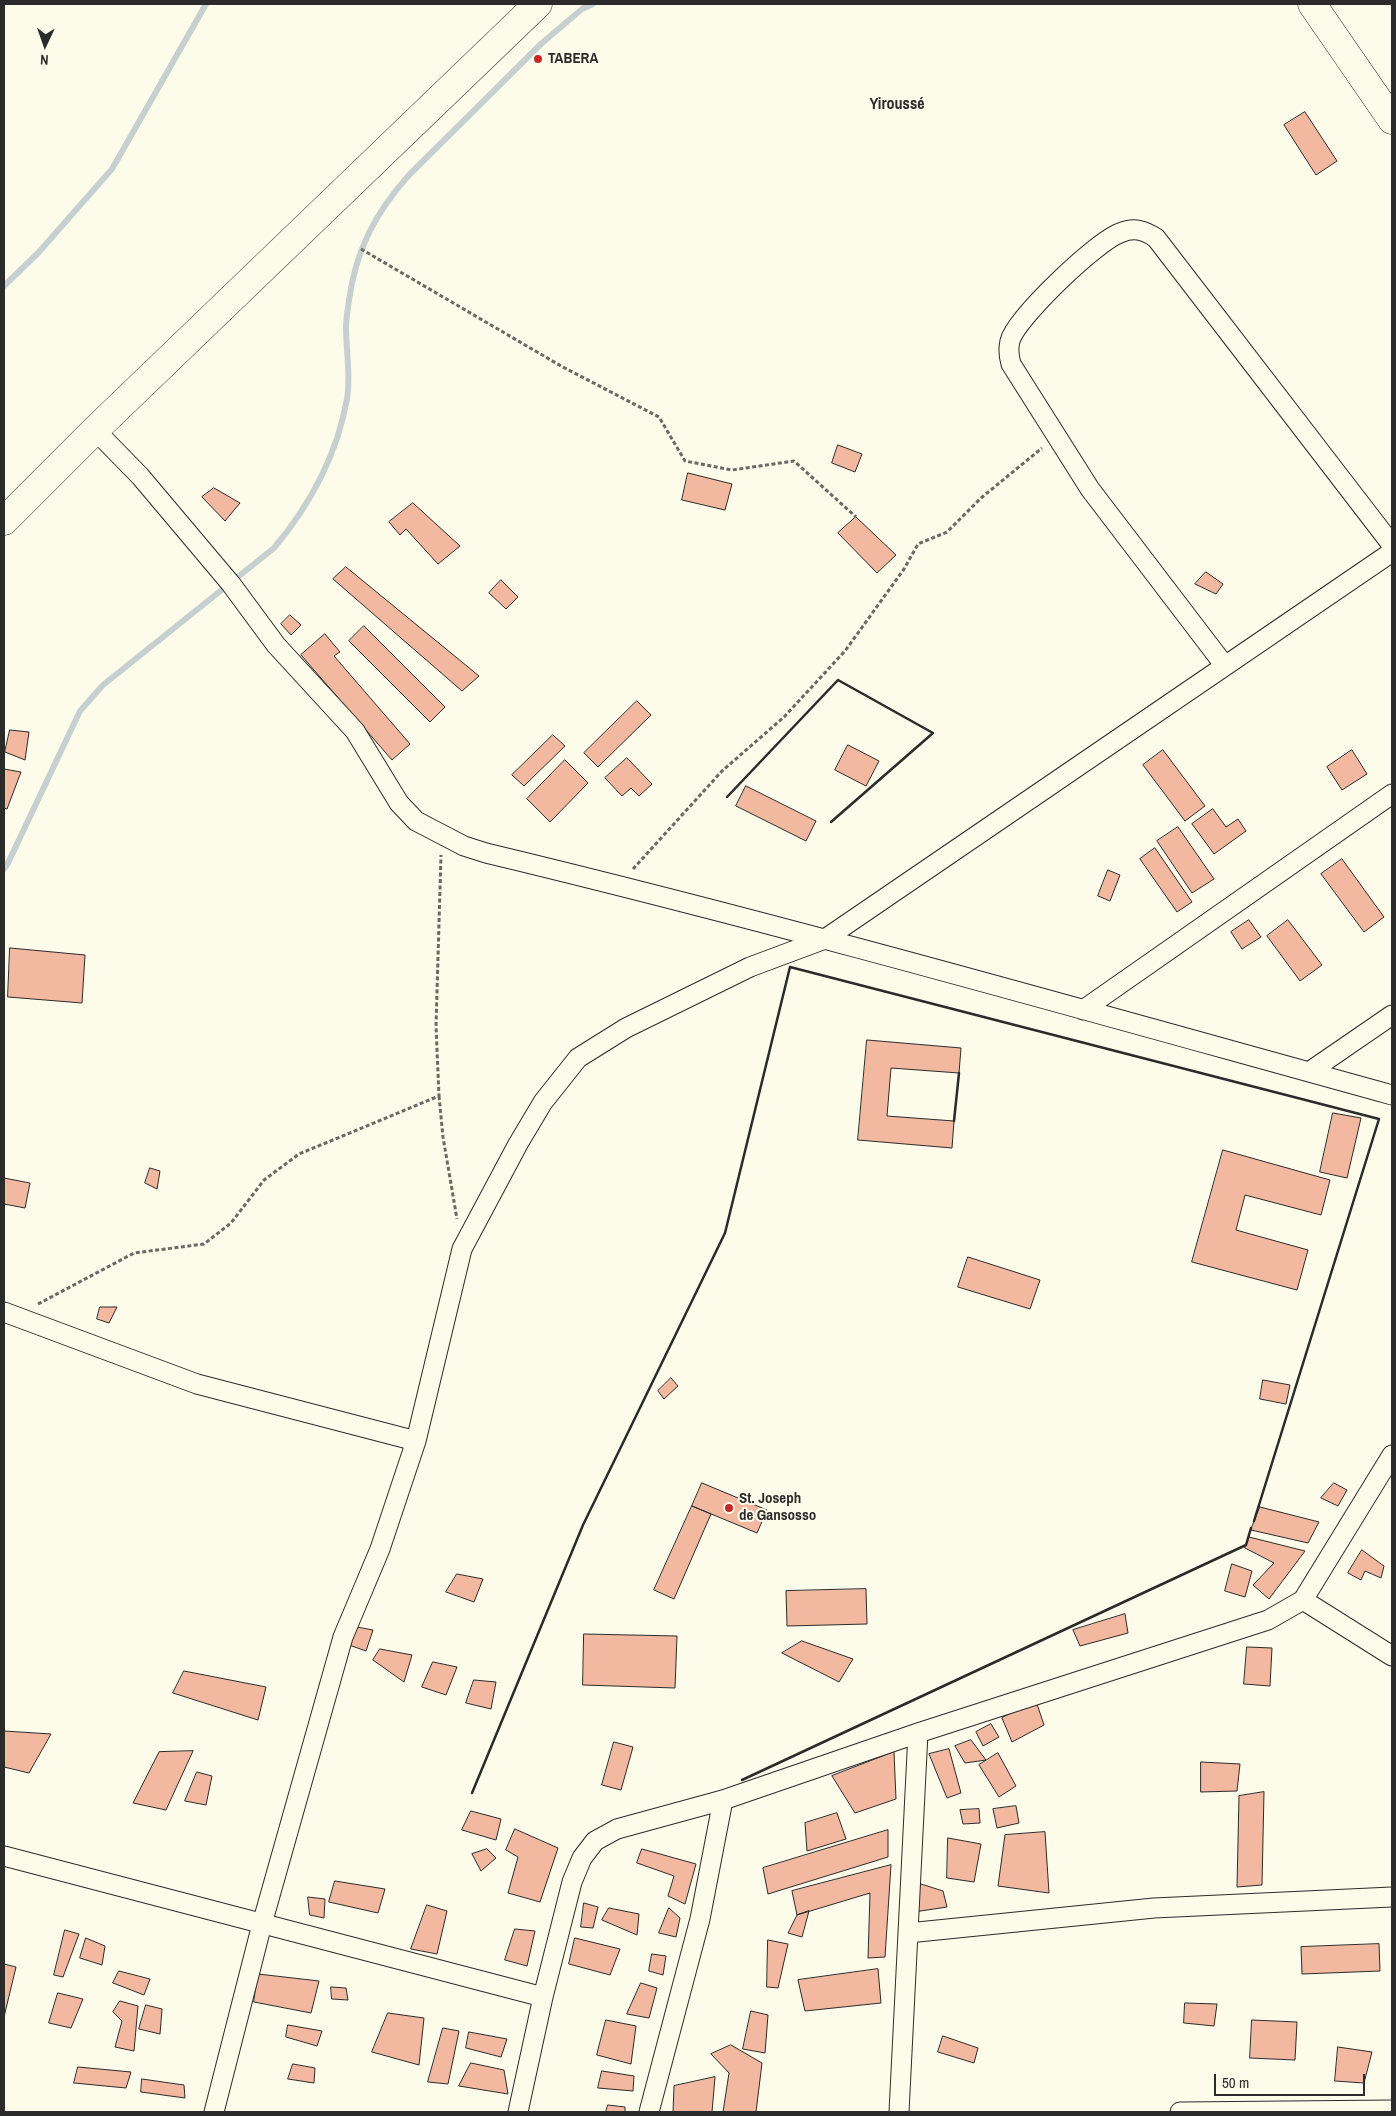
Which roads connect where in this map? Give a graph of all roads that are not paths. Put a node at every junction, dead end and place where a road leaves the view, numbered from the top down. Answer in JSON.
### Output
{"nodes":[{"id":1,"x":538,"y":4,"type":"edge"},
{"id":2,"x":1312,"y":4,"type":"edge"},
{"id":3,"x":1392,"y":120,"type":"edge"},
{"id":4,"x":95,"y":430,"type":"junction"},
{"id":5,"x":4,"y":522,"type":"edge"},
{"id":6,"x":1392,"y":545,"type":"edge"},
{"id":7,"x":1392,"y":552,"type":"edge"},
{"id":8,"x":1225,"y":666,"type":"junction"},
{"id":9,"x":1392,"y":794,"type":"edge"},
{"id":10,"x":825,"y":939,"type":"junction"},
{"id":11,"x":1082,"y":1010,"type":"junction"},
{"id":12,"x":1392,"y":1015,"type":"edge"},
{"id":13,"x":1308,"y":1072,"type":"junction"},
{"id":14,"x":1392,"y":1095,"type":"edge"},
{"id":15,"x":4,"y":1312,"type":"edge"},
{"id":16,"x":416,"y":1441,"type":"junction"},
{"id":17,"x":1392,"y":1455,"type":"edge"},
{"id":18,"x":1303,"y":1600,"type":"junction"},
{"id":19,"x":1392,"y":1656,"type":"edge"},
{"id":20,"x":918,"y":1733,"type":"junction"},
{"id":21,"x":723,"y":1800,"type":"junction"},
{"id":22,"x":4,"y":1856,"type":"edge"},
{"id":23,"x":1392,"y":1896,"type":"edge"},
{"id":24,"x":262,"y":1924,"type":"junction"},
{"id":25,"x":908,"y":1933,"type":"junction"},
{"id":26,"x":543,"y":1997,"type":"junction"},
{"id":27,"x":1392,"y":2109,"type":"edge"},
{"id":28,"x":214,"y":2112,"type":"edge"},
{"id":29,"x":518,"y":2112,"type":"edge"},
{"id":30,"x":649,"y":2112,"type":"edge"},
{"id":31,"x":899,"y":2112,"type":"edge"},
{"id":32,"x":1180,"y":2112,"type":"edge"}],
"edges":[{"from":1,"to":4,"type":"main road"},
{"from":2,"to":3,"type":"main road"},
{"from":4,"to":5,"type":"main road"},
{"from":4,"to":10,"type":"street"},
{"from":6,"to":8,"type":"street"},
{"from":7,"to":8,"type":"street"},
{"from":8,"to":10,"type":"street"},
{"from":9,"to":11,"type":"street"},
{"from":10,"to":11,"type":"street"},
{"from":10,"to":16,"type":"street"},
{"from":11,"to":13,"type":"street"},
{"from":12,"to":13,"type":"street"},
{"from":13,"to":14,"type":"street"},
{"from":15,"to":16,"type":"street"},
{"from":16,"to":24,"type":"street"},
{"from":17,"to":18,"type":"street"},
{"from":18,"to":19,"type":"street"},
{"from":18,"to":20,"type":"street"},
{"from":20,"to":21,"type":"street"},
{"from":20,"to":25,"type":"street"},
{"from":21,"to":26,"type":"street"},
{"from":21,"to":30,"type":"street"},
{"from":22,"to":24,"type":"street"},
{"from":23,"to":25,"type":"street"},
{"from":24,"to":26,"type":"street"},
{"from":24,"to":28,"type":"street"},
{"from":25,"to":31,"type":"street"},
{"from":26,"to":29,"type":"street"},
{"from":27,"to":32,"type":"street"}]}
